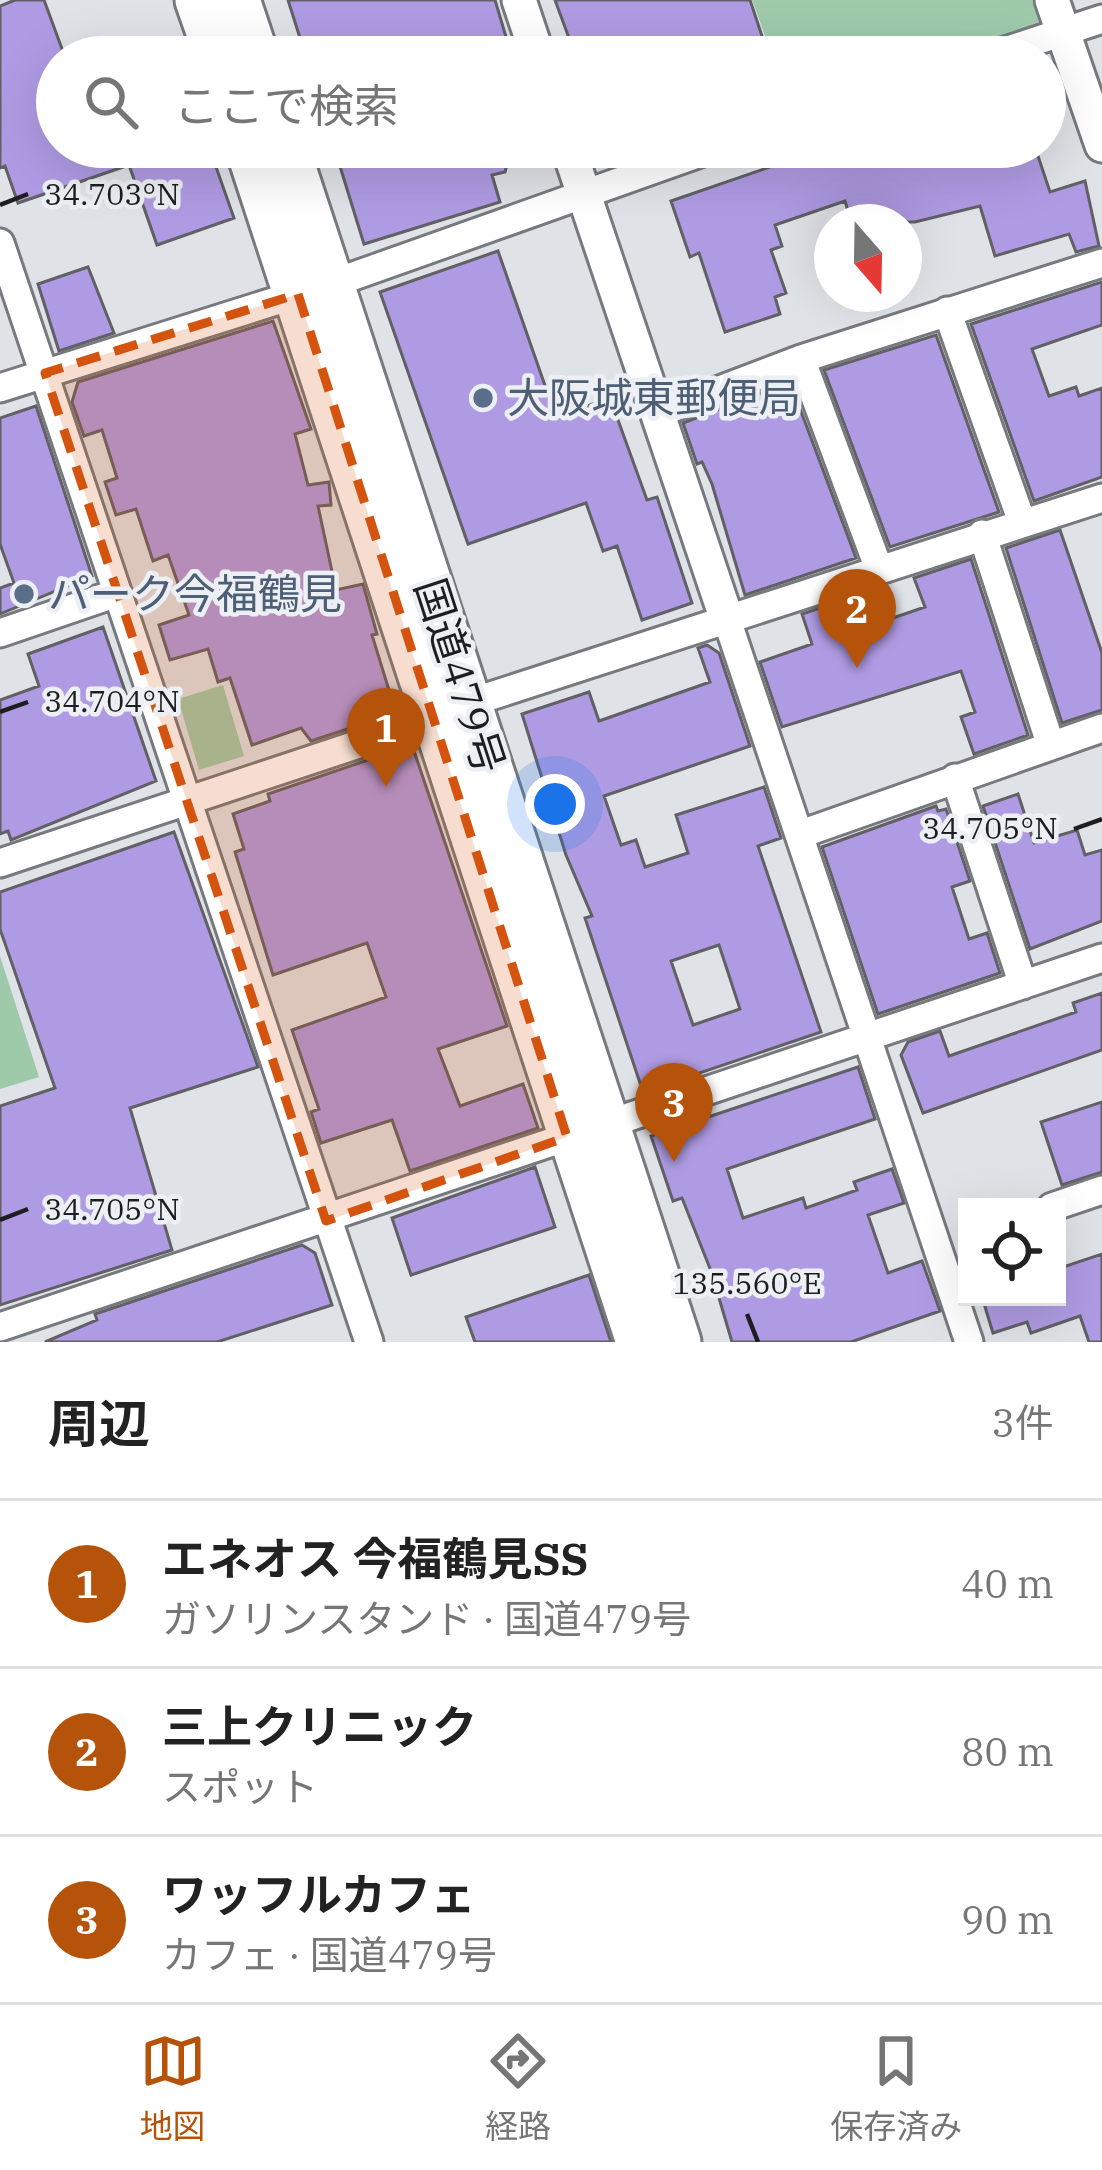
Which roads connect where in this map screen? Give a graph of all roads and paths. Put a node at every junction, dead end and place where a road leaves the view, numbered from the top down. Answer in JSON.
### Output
{"nodes":[{"id":1,"x":198,"y":0,"type":"edge"},
{"id":2,"x":237,"y":0,"type":"edge"},
{"id":3,"x":519,"y":0,"type":"edge"},
{"id":4,"x":1057,"y":16,"type":"edge"},
{"id":5,"x":1102,"y":19,"type":"edge"},
{"id":6,"x":211,"y":36,"type":"edge"},
{"id":7,"x":249,"y":36,"type":"edge"},
{"id":8,"x":531,"y":36,"type":"edge"},
{"id":9,"x":1023,"y":36,"type":"edge"},
{"id":10,"x":1066,"y":42,"type":"edge"},
{"id":11,"x":1102,"y":145,"type":"edge"},
{"id":12,"x":258,"y":168,"type":"edge"},
{"id":13,"x":290,"y":168,"type":"edge"},
{"id":14,"x":575,"y":168,"type":"edge"},
{"id":15,"x":656,"y":168,"type":"edge"},
{"id":16,"x":583,"y":193,"type":"junction"},
{"id":17,"x":0,"y":243,"type":"edge"},
{"id":18,"x":1102,"y":263,"type":"edge"},
{"id":19,"x":315,"y":289,"type":"junction"},
{"id":20,"x":947,"y":311,"type":"junction"},
{"id":21,"x":801,"y":358,"type":"junction"},
{"id":22,"x":45,"y":373,"type":"junction"},
{"id":23,"x":0,"y":388,"type":"edge"},
{"id":24,"x":659,"y":413,"type":"junction"},
{"id":25,"x":1099,"y":508,"type":"edge"},
{"id":26,"x":1022,"y":522,"type":"junction"},
{"id":27,"x":982,"y":535,"type":"junction"},
{"id":28,"x":879,"y":569,"type":"junction"},
{"id":29,"x":117,"y":593,"type":"junction"},
{"id":30,"x":727,"y":620,"type":"junction"},
{"id":31,"x":0,"y":633,"type":"edge"},
{"id":32,"x":450,"y":711,"type":"junction"},
{"id":33,"x":1102,"y":728,"type":"edge"},
{"id":34,"x":1050,"y":743,"type":"junction"},
{"id":35,"x":955,"y":778,"type":"junction"},
{"id":36,"x":185,"y":803,"type":"junction"},
{"id":37,"x":801,"y":834,"type":"junction"},
{"id":38,"x":0,"y":863,"type":"edge"},
{"id":39,"x":1102,"y":958,"type":"edge"},
{"id":40,"x":1022,"y":985,"type":"junction"},
{"id":41,"x":869,"y":1038,"type":"junction"},
{"id":42,"x":586,"y":1131,"type":"junction"},
{"id":43,"x":1102,"y":1190,"type":"edge"},
{"id":44,"x":1066,"y":1202,"type":"edge"},
{"id":45,"x":326,"y":1221,"type":"junction"},
{"id":46,"x":958,"y":1239,"type":"edge"},
{"id":47,"x":938,"y":1246,"type":"junction"},
{"id":48,"x":0,"y":1327,"type":"edge"},
{"id":49,"x":369,"y":1342,"type":"edge"},
{"id":50,"x":639,"y":1342,"type":"edge"},
{"id":51,"x":678,"y":1342,"type":"edge"},
{"id":52,"x":969,"y":1342,"type":"edge"}],
"edges":[{"from":1,"to":6,"type":"highway"},
{"from":2,"to":7,"type":"highway"},
{"from":3,"to":8,"type":"street"},
{"from":4,"to":5,"type":"street"},
{"from":4,"to":9,"type":"street"},
{"from":10,"to":11,"type":"street"},
{"from":12,"to":19,"type":"highway","name":"国道479号"},
{"from":13,"to":19,"type":"highway","name":"国道479号"},
{"from":14,"to":16,"type":"street"},
{"from":15,"to":16,"type":"street"},
{"from":16,"to":19,"type":"street"},
{"from":16,"to":24,"type":"street"},
{"from":17,"to":22,"type":"street"},
{"from":18,"to":20,"type":"street"},
{"from":19,"to":22,"type":"street"},
{"from":19,"to":32,"type":"highway","name":"国道479号"},
{"from":20,"to":21,"type":"street"},
{"from":20,"to":26,"type":"street"},
{"from":21,"to":24,"type":"street"},
{"from":21,"to":28,"type":"street"},
{"from":22,"to":23,"type":"street"},
{"from":22,"to":29,"type":"street"},
{"from":24,"to":30,"type":"street"},
{"from":25,"to":26,"type":"street"},
{"from":26,"to":27,"type":"street"},
{"from":27,"to":28,"type":"street"},
{"from":27,"to":34,"type":"street"},
{"from":28,"to":30,"type":"street"},
{"from":29,"to":31,"type":"street"},
{"from":29,"to":36,"type":"street"},
{"from":30,"to":32,"type":"street"},
{"from":30,"to":37,"type":"street"},
{"from":32,"to":36,"type":"street"},
{"from":32,"to":42,"type":"highway","name":"国道479号"},
{"from":33,"to":34,"type":"street"},
{"from":34,"to":35,"type":"street"},
{"from":35,"to":37,"type":"street"},
{"from":35,"to":40,"type":"street"},
{"from":36,"to":38,"type":"street"},
{"from":36,"to":45,"type":"street"},
{"from":37,"to":41,"type":"street"},
{"from":39,"to":40,"type":"street"},
{"from":40,"to":41,"type":"street"},
{"from":41,"to":42,"type":"street"},
{"from":41,"to":47,"type":"street"},
{"from":42,"to":45,"type":"street"},
{"from":42,"to":50,"type":"highway","name":"国道479号"},
{"from":42,"to":51,"type":"highway","name":"国道479号"},
{"from":43,"to":44,"type":"street"},
{"from":45,"to":48,"type":"street"},
{"from":45,"to":49,"type":"street"},
{"from":46,"to":47,"type":"street"},
{"from":47,"to":52,"type":"street"}]}
